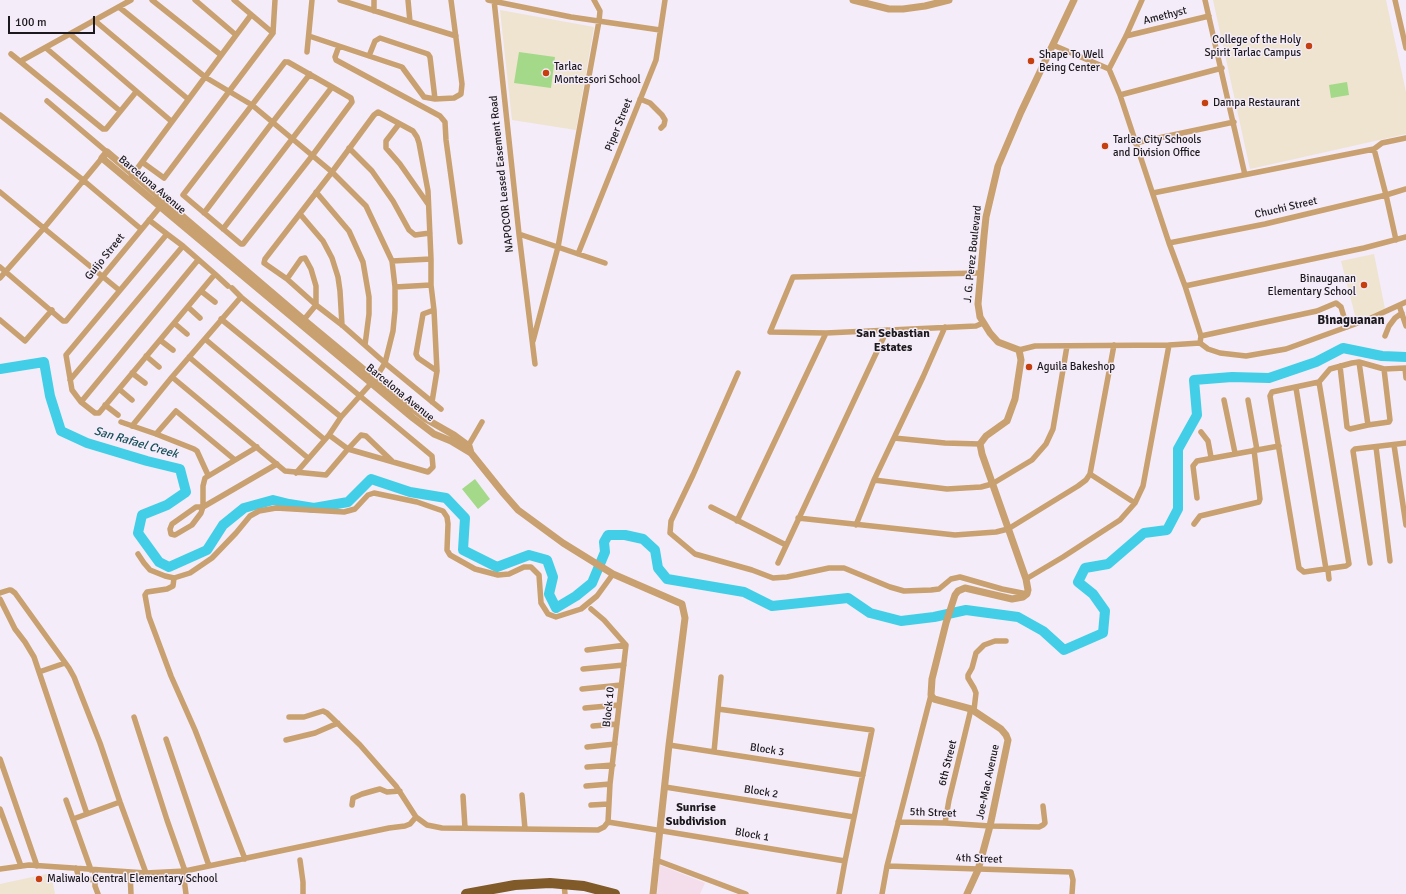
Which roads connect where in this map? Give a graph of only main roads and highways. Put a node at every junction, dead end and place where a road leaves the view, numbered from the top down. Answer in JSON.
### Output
{"nodes":[{"id":1,"x":565,"y":889,"type":"edge"},
{"id":2,"x":466,"y":894,"type":"edge"},
{"id":3,"x":615,"y":894,"type":"edge"}],
"edges":[{"from":1,"to":2,"type":"highway"},
{"from":1,"to":3,"type":"highway"}]}
